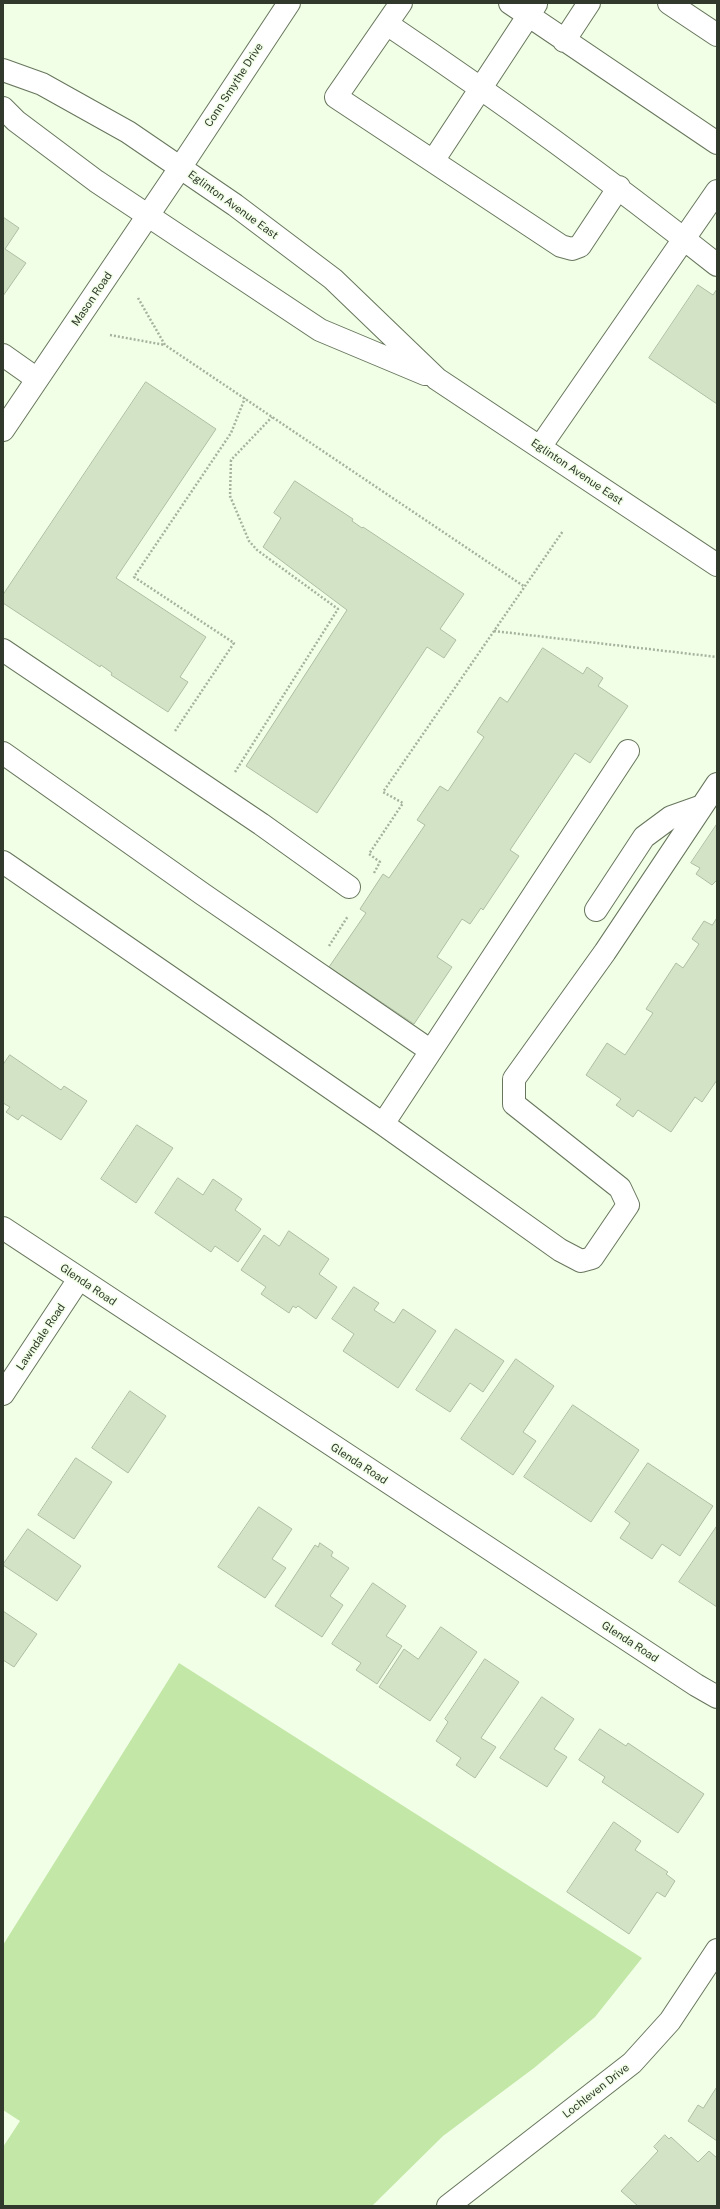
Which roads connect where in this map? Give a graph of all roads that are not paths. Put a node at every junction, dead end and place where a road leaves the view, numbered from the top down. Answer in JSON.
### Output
{"nodes":[{"id":1,"x":289,"y":3,"type":"edge"},
{"id":2,"x":401,"y":3,"type":"edge"},
{"id":3,"x":510,"y":3,"type":"edge"},
{"id":4,"x":589,"y":3,"type":"edge"},
{"id":5,"x":669,"y":3,"type":"edge"},
{"id":6,"x":533,"y":9,"type":"edge"},
{"id":7,"x":387,"y":24,"type":"junction"},
{"id":8,"x":717,"y":35,"type":"edge"},
{"id":9,"x":564,"y":41,"type":"junction"},
{"id":10,"x":3,"y":70,"type":"edge"},
{"id":11,"x":480,"y":87,"type":"junction"},
{"id":12,"x":3,"y":108,"type":"edge"},
{"id":13,"x":717,"y":143,"type":"edge"},
{"id":14,"x":433,"y":161,"type":"junction"},
{"id":15,"x":180,"y":168,"type":"junction"},
{"id":16,"x":619,"y":187,"type":"junction"},
{"id":17,"x":717,"y":191,"type":"edge"},
{"id":18,"x":148,"y":216,"type":"junction"},
{"id":19,"x":684,"y":238,"type":"junction"},
{"id":20,"x":717,"y":265,"type":"edge"},
{"id":21,"x":3,"y":355,"type":"edge"},
{"id":22,"x":37,"y":379,"type":"junction"},
{"id":23,"x":437,"y":379,"type":"junction"},
{"id":24,"x":3,"y":430,"type":"edge"},
{"id":25,"x":540,"y":447,"type":"junction"},
{"id":26,"x":717,"y":565,"type":"edge"},
{"id":27,"x":3,"y":650,"type":"edge"},
{"id":28,"x":628,"y":751,"type":"dead end"},
{"id":29,"x":3,"y":753,"type":"edge"},
{"id":30,"x":717,"y":784,"type":"edge"},
{"id":31,"x":702,"y":806,"type":"junction"},
{"id":32,"x":3,"y":862,"type":"edge"},
{"id":33,"x":349,"y":887,"type":"dead end"},
{"id":34,"x":596,"y":910,"type":"dead end"},
{"id":35,"x":431,"y":1051,"type":"junction"},
{"id":36,"x":383,"y":1124,"type":"junction"},
{"id":37,"x":3,"y":1228,"type":"edge"},
{"id":38,"x":79,"y":1279,"type":"junction"},
{"id":39,"x":3,"y":1394,"type":"edge"},
{"id":40,"x":717,"y":1697,"type":"edge"},
{"id":41,"x":717,"y":1950,"type":"edge"},
{"id":42,"x":448,"y":2206,"type":"edge"}],
"edges":[{"from":1,"to":15,"type":"street","name":"Conn Smythe Drive"},
{"from":2,"to":7,"type":"street"},
{"from":3,"to":6,"type":"street"},
{"from":4,"to":9,"type":"street"},
{"from":5,"to":8,"type":"street"},
{"from":6,"to":9,"type":"street"},
{"from":6,"to":11,"type":"street"},
{"from":7,"to":11,"type":"street"},
{"from":7,"to":14,"type":"street"},
{"from":9,"to":13,"type":"street"},
{"from":10,"to":15,"type":"street","name":"Eglinton Avenue East"},
{"from":11,"to":14,"type":"street"},
{"from":11,"to":16,"type":"street"},
{"from":12,"to":18,"type":"street","name":"Eglinton Avenue East"},
{"from":14,"to":16,"type":"street"},
{"from":15,"to":18,"type":"street","name":"Mason Road"},
{"from":15,"to":23,"type":"street","name":"Eglinton Avenue East"},
{"from":16,"to":19,"type":"street"},
{"from":17,"to":19,"type":"street"},
{"from":18,"to":22,"type":"street","name":"Mason Road"},
{"from":18,"to":23,"type":"street","name":"Eglinton Avenue East"},
{"from":19,"to":20,"type":"street"},
{"from":19,"to":25,"type":"street"},
{"from":21,"to":22,"type":"street"},
{"from":22,"to":24,"type":"street","name":"Mason Road"},
{"from":23,"to":25,"type":"street","name":"Eglinton Avenue East"},
{"from":25,"to":26,"type":"street","name":"Eglinton Avenue East"},
{"from":27,"to":33,"type":"street"},
{"from":28,"to":35,"type":"street"},
{"from":29,"to":35,"type":"street"},
{"from":30,"to":31,"type":"street"},
{"from":31,"to":34,"type":"street"},
{"from":31,"to":36,"type":"street"},
{"from":32,"to":36,"type":"street"},
{"from":35,"to":36,"type":"street"},
{"from":37,"to":38,"type":"street","name":"Glenda Road"},
{"from":38,"to":39,"type":"street","name":"Lawndale Road"},
{"from":38,"to":40,"type":"street","name":"Glenda Road"},
{"from":41,"to":42,"type":"street","name":"Lochleven Drive"}]}
